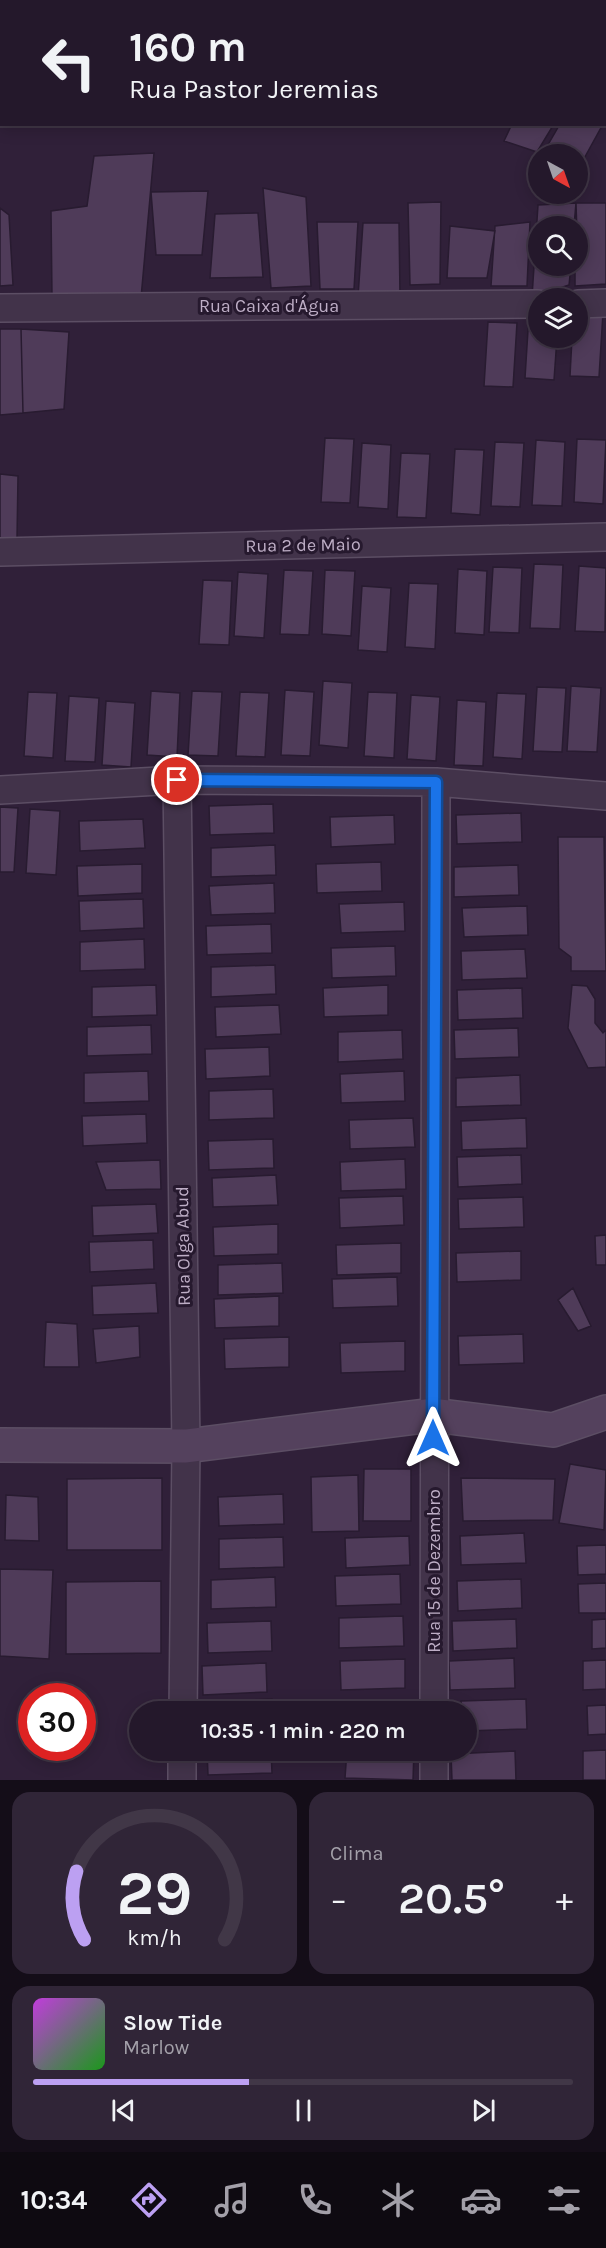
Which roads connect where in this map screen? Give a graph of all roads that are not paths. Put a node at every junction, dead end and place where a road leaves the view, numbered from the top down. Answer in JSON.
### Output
{"nodes":[{"id":1,"x":606,"y":303,"type":"edge"},
{"id":2,"x":528,"y":304,"type":"edge"},
{"id":3,"x":588,"y":304,"type":"edge"},
{"id":4,"x":0,"y":308,"type":"edge"},
{"id":5,"x":606,"y":537,"type":"edge"},
{"id":6,"x":0,"y":552,"type":"edge"},
{"id":7,"x":177,"y":780,"type":"junction"},
{"id":8,"x":436,"y":782,"type":"junction"},
{"id":9,"x":0,"y":790,"type":"edge"},
{"id":10,"x":606,"y":796,"type":"edge"},
{"id":11,"x":606,"y":1412,"type":"edge"},
{"id":12,"x":433,"y":1415,"type":"junction"},
{"id":13,"x":0,"y":1445,"type":"edge"},
{"id":14,"x":186,"y":1446,"type":"junction"},
{"id":15,"x":183,"y":1701,"type":"edge"},
{"id":16,"x":434,"y":1701,"type":"edge"},
{"id":17,"x":182,"y":1761,"type":"edge"},
{"id":18,"x":434,"y":1761,"type":"edge"},
{"id":19,"x":182,"y":1780,"type":"edge"},
{"id":20,"x":434,"y":1780,"type":"edge"}],
"edges":[{"from":1,"to":3,"type":"street"},
{"from":2,"to":4,"type":"street","name":"Rua Caixa d'Água"},
{"from":5,"to":6,"type":"street","name":"Rua 2 de Maio"},
{"from":7,"to":8,"type":"street"},
{"from":7,"to":9,"type":"street"},
{"from":7,"to":14,"type":"street","name":"Rua Olga Abud"},
{"from":8,"to":10,"type":"street"},
{"from":8,"to":12,"type":"street","name":"Rua 15 de Dezembro"},
{"from":11,"to":12,"type":"street"},
{"from":12,"to":14,"type":"street"},
{"from":12,"to":16,"type":"street","name":"Rua 15 de Dezembro"},
{"from":13,"to":14,"type":"street"},
{"from":14,"to":15,"type":"street","name":"Rua Olga Abud"},
{"from":17,"to":19,"type":"street"},
{"from":18,"to":20,"type":"street"}]}
